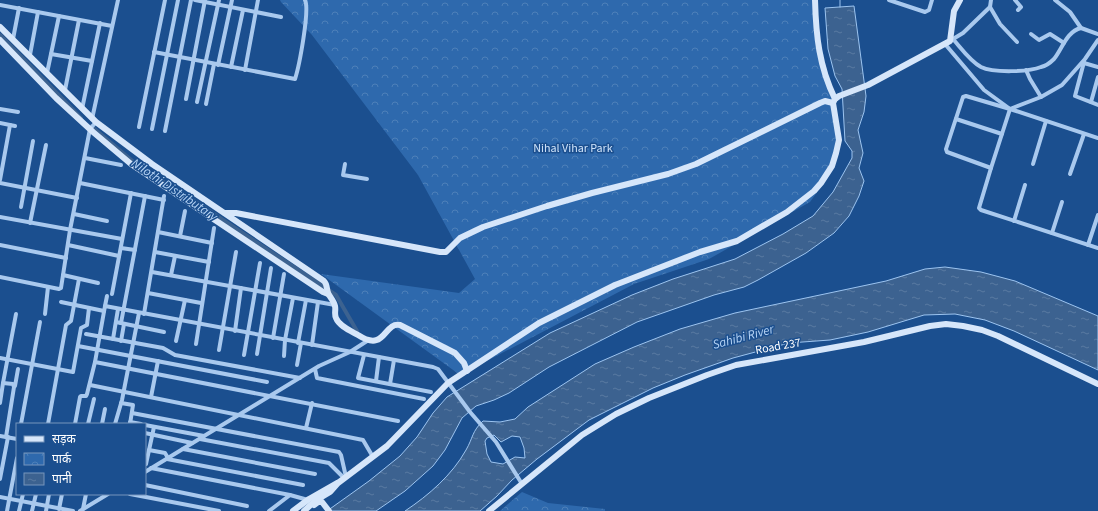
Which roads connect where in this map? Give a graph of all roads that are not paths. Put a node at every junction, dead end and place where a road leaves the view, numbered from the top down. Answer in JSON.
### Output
{"nodes":[{"id":1,"x":118,"y":0,"type":"edge"},
{"id":2,"x":165,"y":0,"type":"edge"},
{"id":3,"x":178,"y":0,"type":"edge"},
{"id":4,"x":191,"y":0,"type":"edge"},
{"id":5,"x":195,"y":0,"type":"edge"},
{"id":6,"x":232,"y":0,"type":"edge"},
{"id":7,"x":258,"y":0,"type":"edge"},
{"id":8,"x":305,"y":0,"type":"edge"},
{"id":9,"x":814,"y":0,"type":"edge"},
{"id":10,"x":889,"y":0,"type":"edge"},
{"id":11,"x":932,"y":0,"type":"edge"},
{"id":12,"x":960,"y":0,"type":"edge"},
{"id":13,"x":991,"y":0,"type":"edge"},
{"id":14,"x":1015,"y":0,"type":"edge"},
{"id":15,"x":1055,"y":0,"type":"edge"},
{"id":16,"x":204,"y":1,"type":"edge"},
{"id":17,"x":219,"y":2,"type":"edge"},
{"id":18,"x":0,"y":5,"type":"edge"},
{"id":19,"x":230,"y":7,"type":"junction"},
{"id":20,"x":990,"y":7,"type":"junction"},
{"id":21,"x":19,"y":8,"type":"junction"},
{"id":22,"x":243,"y":10,"type":"junction"},
{"id":23,"x":1018,"y":10,"type":"dead end"},
{"id":24,"x":38,"y":12,"type":"junction"},
{"id":25,"x":255,"y":12,"type":"junction"},
{"id":26,"x":59,"y":16,"type":"junction"},
{"id":27,"x":281,"y":17,"type":"dead end"},
{"id":28,"x":79,"y":20,"type":"junction"},
{"id":29,"x":100,"y":23,"type":"junction"},
{"id":30,"x":112,"y":26,"type":"junction"},
{"id":31,"x":0,"y":27,"type":"edge"},
{"id":32,"x":1081,"y":28,"type":"junction"},
{"id":33,"x":1031,"y":34,"type":"dead end"},
{"id":34,"x":1098,"y":34,"type":"edge"},
{"id":35,"x":13,"y":39,"type":"junction"},
{"id":36,"x":0,"y":40,"type":"edge"},
{"id":37,"x":1098,"y":40,"type":"edge"},
{"id":38,"x":950,"y":41,"type":"junction"},
{"id":39,"x":1017,"y":42,"type":"dead end"},
{"id":40,"x":1064,"y":44,"type":"junction"},
{"id":41,"x":154,"y":52,"type":"junction"},
{"id":42,"x":51,"y":54,"type":"junction"},
{"id":43,"x":30,"y":55,"type":"junction"},
{"id":44,"x":167,"y":55,"type":"junction"},
{"id":45,"x":72,"y":57,"type":"junction"},
{"id":46,"x":179,"y":57,"type":"junction"},
{"id":47,"x":193,"y":60,"type":"junction"},
{"id":48,"x":92,"y":61,"type":"junction"},
{"id":49,"x":1084,"y":61,"type":"junction"},
{"id":50,"x":206,"y":62,"type":"junction"},
{"id":51,"x":216,"y":64,"type":"junction"},
{"id":52,"x":231,"y":67,"type":"junction"},
{"id":53,"x":1098,"y":67,"type":"edge"},
{"id":54,"x":245,"y":70,"type":"junction"},
{"id":55,"x":1026,"y":70,"type":"junction"},
{"id":56,"x":47,"y":73,"type":"junction"},
{"id":57,"x":1098,"y":77,"type":"edge"},
{"id":58,"x":1097,"y":85,"type":"edge"},
{"id":59,"x":65,"y":90,"type":"junction"},
{"id":60,"x":1041,"y":97,"type":"junction"},
{"id":61,"x":186,"y":99,"type":"dead end"},
{"id":62,"x":836,"y":99,"type":"junction"},
{"id":63,"x":197,"y":102,"type":"dead end"},
{"id":64,"x":1091,"y":102,"type":"junction"},
{"id":65,"x":206,"y":104,"type":"dead end"},
{"id":66,"x":1098,"y":104,"type":"edge"},
{"id":67,"x":0,"y":109,"type":"edge"},
{"id":68,"x":82,"y":109,"type":"junction"},
{"id":69,"x":1010,"y":109,"type":"junction"},
{"id":70,"x":18,"y":112,"type":"dead end"},
{"id":71,"x":956,"y":119,"type":"junction"},
{"id":72,"x":1046,"y":121,"type":"junction"},
{"id":73,"x":0,"y":123,"type":"edge"},
{"id":74,"x":93,"y":124,"type":"junction"},
{"id":75,"x":139,"y":127,"type":"dead end"},
{"id":76,"x":152,"y":129,"type":"dead end"},
{"id":77,"x":165,"y":131,"type":"dead end"},
{"id":78,"x":1002,"y":134,"type":"junction"},
{"id":79,"x":1084,"y":134,"type":"junction"},
{"id":80,"x":1098,"y":138,"type":"edge"},
{"id":81,"x":33,"y":141,"type":"dead end"},
{"id":82,"x":46,"y":145,"type":"dead end"},
{"id":83,"x":85,"y":158,"type":"junction"},
{"id":84,"x":345,"y":164,"type":"dead end"},
{"id":85,"x":1034,"y":164,"type":"dead end"},
{"id":86,"x":121,"y":165,"type":"dead end"},
{"id":87,"x":991,"y":168,"type":"junction"},
{"id":88,"x":1070,"y":174,"type":"dead end"},
{"id":89,"x":367,"y":179,"type":"dead end"},
{"id":90,"x":0,"y":182,"type":"edge"},
{"id":91,"x":80,"y":183,"type":"junction"},
{"id":92,"x":1025,"y":185,"type":"dead end"},
{"id":93,"x":25,"y":188,"type":"junction"},
{"id":94,"x":36,"y":190,"type":"junction"},
{"id":95,"x":131,"y":193,"type":"junction"},
{"id":96,"x":145,"y":196,"type":"junction"},
{"id":97,"x":77,"y":198,"type":"junction"},
{"id":98,"x":1062,"y":202,"type":"dead end"},
{"id":99,"x":21,"y":207,"type":"dead end"},
{"id":100,"x":185,"y":211,"type":"dead end"},
{"id":101,"x":74,"y":214,"type":"junction"},
{"id":102,"x":225,"y":214,"type":"junction"},
{"id":103,"x":1098,"y":215,"type":"edge"},
{"id":104,"x":0,"y":217,"type":"edge"},
{"id":105,"x":107,"y":221,"type":"dead end"},
{"id":106,"x":1014,"y":221,"type":"junction"},
{"id":107,"x":30,"y":222,"type":"junction"},
{"id":108,"x":214,"y":228,"type":"dead end"},
{"id":109,"x":70,"y":230,"type":"junction"},
{"id":110,"x":158,"y":232,"type":"junction"},
{"id":111,"x":1052,"y":233,"type":"junction"},
{"id":112,"x":180,"y":236,"type":"junction"},
{"id":113,"x":122,"y":239,"type":"junction"},
{"id":114,"x":212,"y":243,"type":"junction"},
{"id":115,"x":0,"y":245,"type":"edge"},
{"id":116,"x":68,"y":245,"type":"junction"},
{"id":117,"x":1088,"y":245,"type":"junction"},
{"id":118,"x":121,"y":248,"type":"junction"},
{"id":119,"x":1098,"y":248,"type":"edge"},
{"id":120,"x":134,"y":250,"type":"junction"},
{"id":121,"x":155,"y":252,"type":"junction"},
{"id":122,"x":236,"y":252,"type":"dead end"},
{"id":123,"x":119,"y":256,"type":"junction"},
{"id":124,"x":174,"y":256,"type":"junction"},
{"id":125,"x":66,"y":258,"type":"junction"},
{"id":126,"x":209,"y":262,"type":"junction"},
{"id":127,"x":260,"y":263,"type":"dead end"},
{"id":128,"x":271,"y":268,"type":"dead end"},
{"id":129,"x":152,"y":272,"type":"junction"},
{"id":130,"x":284,"y":274,"type":"dead end"},
{"id":131,"x":63,"y":275,"type":"junction"},
{"id":132,"x":171,"y":275,"type":"junction"},
{"id":133,"x":0,"y":277,"type":"edge"},
{"id":134,"x":79,"y":279,"type":"junction"},
{"id":135,"x":205,"y":282,"type":"junction"},
{"id":136,"x":98,"y":283,"type":"dead end"},
{"id":137,"x":230,"y":286,"type":"junction"},
{"id":138,"x":48,"y":287,"type":"junction"},
{"id":139,"x":241,"y":288,"type":"junction"},
{"id":140,"x":328,"y":290,"type":"junction"},
{"id":141,"x":254,"y":291,"type":"junction"},
{"id":142,"x":148,"y":293,"type":"junction"},
{"id":143,"x":268,"y":293,"type":"junction"},
{"id":144,"x":112,"y":294,"type":"dead end"},
{"id":145,"x":107,"y":296,"type":"dead end"},
{"id":146,"x":281,"y":296,"type":"junction"},
{"id":147,"x":293,"y":298,"type":"junction"},
{"id":148,"x":185,"y":300,"type":"junction"},
{"id":149,"x":306,"y":300,"type":"junction"},
{"id":150,"x":61,"y":302,"type":"dead end"},
{"id":151,"x":318,"y":302,"type":"junction"},
{"id":152,"x":201,"y":303,"type":"junction"},
{"id":153,"x":74,"y":305,"type":"junction"},
{"id":154,"x":335,"y":306,"type":"junction"},
{"id":155,"x":89,"y":308,"type":"junction"},
{"id":156,"x":104,"y":309,"type":"junction"},
{"id":157,"x":121,"y":309,"type":"junction"},
{"id":158,"x":141,"y":313,"type":"junction"},
{"id":159,"x":16,"y":314,"type":"dead end"},
{"id":160,"x":45,"y":314,"type":"dead end"},
{"id":161,"x":180,"y":321,"type":"junction"},
{"id":162,"x":40,"y":322,"type":"dead end"},
{"id":163,"x":120,"y":323,"type":"junction"},
{"id":164,"x":199,"y":325,"type":"junction"},
{"id":165,"x":136,"y":326,"type":"junction"},
{"id":166,"x":222,"y":328,"type":"junction"},
{"id":167,"x":235,"y":331,"type":"junction"},
{"id":168,"x":164,"y":332,"type":"dead end"},
{"id":169,"x":248,"y":333,"type":"junction"},
{"id":170,"x":86,"y":334,"type":"dead end"},
{"id":171,"x":260,"y":336,"type":"junction"},
{"id":172,"x":100,"y":337,"type":"junction"},
{"id":173,"x":273,"y":338,"type":"junction"},
{"id":174,"x":113,"y":339,"type":"junction"},
{"id":175,"x":285,"y":340,"type":"junction"},
{"id":176,"x":121,"y":341,"type":"junction"},
{"id":177,"x":176,"y":341,"type":"dead end"},
{"id":178,"x":367,"y":341,"type":"junction"},
{"id":179,"x":133,"y":343,"type":"junction"},
{"id":180,"x":300,"y":343,"type":"junction"},
{"id":181,"x":196,"y":344,"type":"dead end"},
{"id":182,"x":312,"y":345,"type":"junction"},
{"id":183,"x":78,"y":346,"type":"junction"},
{"id":184,"x":98,"y":350,"type":"junction"},
{"id":185,"x":219,"y":350,"type":"dead end"},
{"id":186,"x":350,"y":352,"type":"junction"},
{"id":187,"x":257,"y":354,"type":"dead end"},
{"id":188,"x":244,"y":355,"type":"dead end"},
{"id":189,"x":364,"y":355,"type":"junction"},
{"id":190,"x":130,"y":356,"type":"junction"},
{"id":191,"x":284,"y":356,"type":"dead end"},
{"id":192,"x":379,"y":357,"type":"junction"},
{"id":193,"x":0,"y":358,"type":"edge"},
{"id":194,"x":7,"y":360,"type":"junction"},
{"id":195,"x":394,"y":360,"type":"junction"},
{"id":196,"x":95,"y":362,"type":"junction"},
{"id":197,"x":158,"y":362,"type":"junction"},
{"id":198,"x":33,"y":365,"type":"junction"},
{"id":199,"x":297,"y":365,"type":"dead end"},
{"id":200,"x":128,"y":368,"type":"junction"},
{"id":201,"x":18,"y":369,"type":"dead end"},
{"id":202,"x":315,"y":369,"type":"junction"},
{"id":203,"x":57,"y":370,"type":"junction"},
{"id":204,"x":467,"y":371,"type":"junction"},
{"id":205,"x":156,"y":374,"type":"junction"},
{"id":206,"x":300,"y":378,"type":"junction"},
{"id":207,"x":376,"y":381,"type":"junction"},
{"id":208,"x":267,"y":382,"type":"dead end"},
{"id":209,"x":4,"y":383,"type":"junction"},
{"id":210,"x":390,"y":384,"type":"junction"},
{"id":211,"x":1098,"y":384,"type":"edge"},
{"id":212,"x":90,"y":385,"type":"junction"},
{"id":213,"x":450,"y":386,"type":"junction"},
{"id":214,"x":14,"y":387,"type":"junction"},
{"id":215,"x":123,"y":392,"type":"junction"},
{"id":216,"x":431,"y":392,"type":"dead end"},
{"id":217,"x":271,"y":396,"type":"junction"},
{"id":218,"x":151,"y":397,"type":"junction"},
{"id":219,"x":94,"y":399,"type":"dead end"},
{"id":220,"x":424,"y":399,"type":"dead end"},
{"id":221,"x":0,"y":402,"type":"edge"},
{"id":222,"x":121,"y":403,"type":"junction"},
{"id":223,"x":312,"y":403,"type":"junction"},
{"id":224,"x":105,"y":409,"type":"dead end"},
{"id":225,"x":132,"y":413,"type":"junction"},
{"id":226,"x":240,"y":414,"type":"junction"},
{"id":227,"x":398,"y":421,"type":"dead end"},
{"id":228,"x":21,"y":423,"type":"edge"},
{"id":229,"x":48,"y":423,"type":"edge"},
{"id":230,"x":75,"y":423,"type":"edge"},
{"id":231,"x":88,"y":423,"type":"edge"},
{"id":232,"x":102,"y":423,"type":"edge"},
{"id":233,"x":115,"y":423,"type":"edge"},
{"id":234,"x":130,"y":423,"type":"edge"},
{"id":235,"x":146,"y":425,"type":"edge"},
{"id":236,"x":154,"y":427,"type":"junction"},
{"id":237,"x":306,"y":428,"type":"junction"},
{"id":238,"x":216,"y":429,"type":"junction"},
{"id":239,"x":146,"y":433,"type":"edge"},
{"id":240,"x":153,"y":434,"type":"junction"},
{"id":241,"x":0,"y":436,"type":"edge"},
{"id":242,"x":205,"y":436,"type":"junction"},
{"id":243,"x":7,"y":437,"type":"junction"},
{"id":244,"x":16,"y":439,"type":"edge"},
{"id":245,"x":200,"y":439,"type":"junction"},
{"id":246,"x":192,"y":443,"type":"junction"},
{"id":247,"x":182,"y":449,"type":"junction"},
{"id":248,"x":149,"y":450,"type":"junction"},
{"id":249,"x":373,"y":457,"type":"junction"},
{"id":250,"x":168,"y":458,"type":"junction"},
{"id":251,"x":146,"y":460,"type":"edge"},
{"id":252,"x":16,"y":464,"type":"edge"},
{"id":253,"x":146,"y":464,"type":"edge"},
{"id":254,"x":153,"y":467,"type":"junction"},
{"id":255,"x":146,"y":471,"type":"edge"},
{"id":256,"x":315,"y":474,"type":"dead end"},
{"id":257,"x":345,"y":477,"type":"junction"},
{"id":258,"x":0,"y":479,"type":"edge"},
{"id":259,"x":522,"y":484,"type":"junction"},
{"id":260,"x":146,"y":485,"type":"edge"},
{"id":261,"x":303,"y":485,"type":"dead end"},
{"id":262,"x":23,"y":495,"type":"edge"},
{"id":263,"x":36,"y":495,"type":"edge"},
{"id":264,"x":49,"y":495,"type":"edge"},
{"id":265,"x":62,"y":495,"type":"edge"},
{"id":266,"x":86,"y":495,"type":"edge"},
{"id":267,"x":100,"y":495,"type":"edge"},
{"id":268,"x":106,"y":495,"type":"edge"},
{"id":269,"x":135,"y":495,"type":"edge"},
{"id":270,"x":290,"y":495,"type":"junction"},
{"id":271,"x":0,"y":497,"type":"edge"},
{"id":272,"x":10,"y":499,"type":"junction"},
{"id":273,"x":321,"y":499,"type":"junction"},
{"id":274,"x":99,"y":500,"type":"junction"},
{"id":275,"x":308,"y":500,"type":"junction"},
{"id":276,"x":22,"y":501,"type":"junction"},
{"id":277,"x":34,"y":504,"type":"junction"},
{"id":278,"x":47,"y":506,"type":"junction"},
{"id":279,"x":247,"y":506,"type":"dead end"},
{"id":280,"x":59,"y":510,"type":"edge"},
{"id":281,"x":82,"y":510,"type":"edge"},
{"id":282,"x":7,"y":511,"type":"edge"},
{"id":283,"x":19,"y":511,"type":"edge"},
{"id":284,"x":32,"y":511,"type":"edge"},
{"id":285,"x":46,"y":511,"type":"edge"},
{"id":286,"x":73,"y":511,"type":"edge"},
{"id":287,"x":219,"y":511,"type":"edge"},
{"id":288,"x":270,"y":511,"type":"edge"},
{"id":289,"x":293,"y":511,"type":"edge"},
{"id":290,"x":304,"y":511,"type":"edge"},
{"id":291,"x":330,"y":511,"type":"edge"},
{"id":292,"x":489,"y":511,"type":"edge"}],
"edges":[{"from":1,"to":30,"type":"street"},
{"from":2,"to":41,"type":"street"},
{"from":3,"to":44,"type":"street"},
{"from":4,"to":46,"type":"street"},
{"from":5,"to":16,"type":"street"},
{"from":6,"to":19,"type":"street"},
{"from":7,"to":25,"type":"street"},
{"from":8,"to":54,"type":"street"},
{"from":9,"to":62,"type":"street"},
{"from":10,"to":11,"type":"street"},
{"from":12,"to":38,"type":"street"},
{"from":13,"to":20,"type":"street"},
{"from":14,"to":23,"type":"street"},
{"from":15,"to":32,"type":"street"},
{"from":16,"to":17,"type":"street"},
{"from":16,"to":47,"type":"street"},
{"from":17,"to":19,"type":"street"},
{"from":17,"to":50,"type":"street"},
{"from":18,"to":21,"type":"street"},
{"from":19,"to":22,"type":"street"},
{"from":19,"to":51,"type":"street"},
{"from":20,"to":38,"type":"street"},
{"from":20,"to":39,"type":"street"},
{"from":21,"to":24,"type":"street"},
{"from":21,"to":35,"type":"street"},
{"from":22,"to":25,"type":"street"},
{"from":22,"to":52,"type":"street"},
{"from":24,"to":26,"type":"street"},
{"from":24,"to":43,"type":"street"},
{"from":25,"to":27,"type":"street"},
{"from":25,"to":54,"type":"street"},
{"from":26,"to":28,"type":"street"},
{"from":26,"to":42,"type":"street"},
{"from":28,"to":29,"type":"street"},
{"from":28,"to":45,"type":"street"},
{"from":29,"to":30,"type":"street"},
{"from":29,"to":48,"type":"street"},
{"from":30,"to":74,"type":"street"},
{"from":31,"to":35,"type":"street"},
{"from":32,"to":34,"type":"street"},
{"from":32,"to":40,"type":"street"},
{"from":33,"to":40,"type":"street"},
{"from":35,"to":43,"type":"street"},
{"from":36,"to":74,"type":"street"},
{"from":37,"to":49,"type":"street"},
{"from":38,"to":55,"type":"street"},
{"from":38,"to":62,"type":"street"},
{"from":38,"to":69,"type":"street"},
{"from":40,"to":55,"type":"street"},
{"from":41,"to":44,"type":"street"},
{"from":41,"to":75,"type":"street"},
{"from":42,"to":45,"type":"street"},
{"from":42,"to":56,"type":"street"},
{"from":43,"to":56,"type":"street"},
{"from":44,"to":46,"type":"street"},
{"from":44,"to":76,"type":"street"},
{"from":45,"to":48,"type":"street"},
{"from":45,"to":59,"type":"street"},
{"from":46,"to":47,"type":"street"},
{"from":46,"to":77,"type":"street"},
{"from":47,"to":50,"type":"street"},
{"from":47,"to":61,"type":"street"},
{"from":48,"to":68,"type":"street"},
{"from":49,"to":53,"type":"street"},
{"from":49,"to":60,"type":"street"},
{"from":49,"to":64,"type":"street"},
{"from":50,"to":51,"type":"street"},
{"from":50,"to":63,"type":"street"},
{"from":51,"to":52,"type":"street"},
{"from":51,"to":65,"type":"street"},
{"from":52,"to":54,"type":"street"},
{"from":55,"to":60,"type":"street"},
{"from":56,"to":59,"type":"street"},
{"from":57,"to":58,"type":"street"},
{"from":58,"to":64,"type":"street"},
{"from":59,"to":68,"type":"street"},
{"from":60,"to":69,"type":"street"},
{"from":62,"to":102,"type":"street"},
{"from":62,"to":204,"type":"street"},
{"from":64,"to":66,"type":"street"},
{"from":67,"to":70,"type":"street"},
{"from":68,"to":74,"type":"street"},
{"from":69,"to":71,"type":"street"},
{"from":69,"to":72,"type":"street"},
{"from":69,"to":78,"type":"street"},
{"from":71,"to":78,"type":"street"},
{"from":71,"to":87,"type":"street"},
{"from":72,"to":79,"type":"street"},
{"from":72,"to":85,"type":"street"},
{"from":73,"to":90,"type":"street"},
{"from":74,"to":83,"type":"street"},
{"from":74,"to":102,"type":"street"},
{"from":74,"to":140,"type":"street"},
{"from":78,"to":87,"type":"street"},
{"from":79,"to":80,"type":"street"},
{"from":79,"to":88,"type":"street"},
{"from":81,"to":93,"type":"street"},
{"from":82,"to":94,"type":"street"},
{"from":83,"to":86,"type":"street"},
{"from":83,"to":91,"type":"street"},
{"from":84,"to":89,"type":"street"},
{"from":87,"to":106,"type":"street"},
{"from":90,"to":93,"type":"street"},
{"from":91,"to":95,"type":"street"},
{"from":91,"to":97,"type":"street"},
{"from":92,"to":106,"type":"street"},
{"from":93,"to":94,"type":"street"},
{"from":93,"to":99,"type":"street"},
{"from":94,"to":97,"type":"street"},
{"from":94,"to":107,"type":"street"},
{"from":95,"to":96,"type":"street"},
{"from":95,"to":113,"type":"street"},
{"from":96,"to":110,"type":"street"},
{"from":96,"to":120,"type":"street"},
{"from":97,"to":101,"type":"street"},
{"from":98,"to":111,"type":"street"},
{"from":100,"to":112,"type":"street"},
{"from":101,"to":105,"type":"street"},
{"from":101,"to":109,"type":"street"},
{"from":102,"to":140,"type":"street"},
{"from":103,"to":117,"type":"street"},
{"from":104,"to":107,"type":"street"},
{"from":106,"to":111,"type":"street"},
{"from":107,"to":109,"type":"street"},
{"from":108,"to":114,"type":"street"},
{"from":109,"to":113,"type":"street"},
{"from":109,"to":116,"type":"street"},
{"from":110,"to":112,"type":"street"},
{"from":110,"to":121,"type":"street"},
{"from":111,"to":117,"type":"street"},
{"from":112,"to":114,"type":"street"},
{"from":113,"to":118,"type":"street"},
{"from":114,"to":126,"type":"street"},
{"from":115,"to":125,"type":"street"},
{"from":116,"to":123,"type":"street"},
{"from":116,"to":125,"type":"street"},
{"from":117,"to":119,"type":"street"},
{"from":118,"to":120,"type":"street"},
{"from":118,"to":123,"type":"street"},
{"from":120,"to":157,"type":"street"},
{"from":121,"to":124,"type":"street"},
{"from":121,"to":129,"type":"street"},
{"from":122,"to":137,"type":"street"},
{"from":123,"to":144,"type":"street"},
{"from":124,"to":126,"type":"street"},
{"from":124,"to":132,"type":"street"},
{"from":125,"to":131,"type":"street"},
{"from":126,"to":135,"type":"street"},
{"from":127,"to":141,"type":"street"},
{"from":128,"to":143,"type":"street"},
{"from":129,"to":132,"type":"street"},
{"from":129,"to":142,"type":"street"},
{"from":130,"to":146,"type":"street"},
{"from":131,"to":134,"type":"street"},
{"from":131,"to":138,"type":"street"},
{"from":132,"to":135,"type":"street"},
{"from":133,"to":138,"type":"street"},
{"from":134,"to":136,"type":"street"},
{"from":134,"to":153,"type":"street"},
{"from":135,"to":137,"type":"street"},
{"from":135,"to":152,"type":"street"},
{"from":137,"to":139,"type":"street"},
{"from":137,"to":166,"type":"street"},
{"from":138,"to":160,"type":"street"},
{"from":139,"to":141,"type":"street"},
{"from":139,"to":167,"type":"street"},
{"from":140,"to":154,"type":"street"},
{"from":141,"to":143,"type":"street"},
{"from":141,"to":169,"type":"street"},
{"from":142,"to":148,"type":"street"},
{"from":142,"to":158,"type":"street"},
{"from":143,"to":146,"type":"street"},
{"from":143,"to":171,"type":"street"},
{"from":145,"to":156,"type":"street"},
{"from":146,"to":147,"type":"street"},
{"from":146,"to":173,"type":"street"},
{"from":147,"to":149,"type":"street"},
{"from":147,"to":175,"type":"street"},
{"from":148,"to":152,"type":"street"},
{"from":148,"to":161,"type":"street"},
{"from":149,"to":151,"type":"street"},
{"from":149,"to":180,"type":"street"},
{"from":150,"to":153,"type":"street"},
{"from":151,"to":154,"type":"street"},
{"from":151,"to":182,"type":"street"},
{"from":152,"to":164,"type":"street"},
{"from":153,"to":155,"type":"street"},
{"from":153,"to":203,"type":"street"},
{"from":154,"to":178,"type":"street"},
{"from":155,"to":156,"type":"street"},
{"from":155,"to":183,"type":"street"},
{"from":156,"to":157,"type":"street"},
{"from":156,"to":172,"type":"street"},
{"from":157,"to":158,"type":"street"},
{"from":157,"to":163,"type":"street"},
{"from":158,"to":161,"type":"street"},
{"from":158,"to":165,"type":"street"},
{"from":159,"to":194,"type":"street"},
{"from":161,"to":164,"type":"street"},
{"from":161,"to":177,"type":"street"},
{"from":162,"to":198,"type":"street"},
{"from":163,"to":165,"type":"street"},
{"from":163,"to":174,"type":"street"},
{"from":163,"to":176,"type":"street"},
{"from":164,"to":166,"type":"street"},
{"from":164,"to":181,"type":"street"},
{"from":165,"to":168,"type":"street"},
{"from":165,"to":179,"type":"street"},
{"from":166,"to":167,"type":"street"},
{"from":166,"to":185,"type":"street"},
{"from":167,"to":169,"type":"street"},
{"from":169,"to":171,"type":"street"},
{"from":169,"to":188,"type":"street"},
{"from":170,"to":172,"type":"street"},
{"from":171,"to":173,"type":"street"},
{"from":171,"to":187,"type":"street"},
{"from":172,"to":174,"type":"street"},
{"from":172,"to":184,"type":"street"},
{"from":173,"to":175,"type":"street"},
{"from":174,"to":176,"type":"street"},
{"from":175,"to":180,"type":"street"},
{"from":175,"to":191,"type":"street"},
{"from":176,"to":179,"type":"street"},
{"from":178,"to":186,"type":"street"},
{"from":178,"to":204,"type":"street"},
{"from":179,"to":190,"type":"street"},
{"from":179,"to":206,"type":"street"},
{"from":180,"to":182,"type":"street"},
{"from":180,"to":199,"type":"street"},
{"from":182,"to":186,"type":"street"},
{"from":183,"to":184,"type":"street"},
{"from":183,"to":203,"type":"street"},
{"from":184,"to":190,"type":"street"},
{"from":184,"to":196,"type":"street"},
{"from":186,"to":189,"type":"street"},
{"from":186,"to":202,"type":"street"},
{"from":189,"to":192,"type":"street"},
{"from":189,"to":207,"type":"street"},
{"from":190,"to":197,"type":"street"},
{"from":190,"to":200,"type":"street"},
{"from":192,"to":195,"type":"street"},
{"from":192,"to":207,"type":"street"},
{"from":193,"to":194,"type":"street"},
{"from":194,"to":198,"type":"street"},
{"from":194,"to":209,"type":"street"},
{"from":195,"to":210,"type":"street"},
{"from":195,"to":213,"type":"street"},
{"from":196,"to":200,"type":"street"},
{"from":196,"to":212,"type":"street"},
{"from":197,"to":205,"type":"street"},
{"from":197,"to":208,"type":"street"},
{"from":198,"to":203,"type":"street"},
{"from":198,"to":228,"type":"street"},
{"from":200,"to":205,"type":"street"},
{"from":200,"to":215,"type":"street"},
{"from":201,"to":214,"type":"street"},
{"from":202,"to":206,"type":"street"},
{"from":202,"to":220,"type":"street"},
{"from":203,"to":229,"type":"street"},
{"from":204,"to":213,"type":"street"},
{"from":205,"to":217,"type":"street"},
{"from":205,"to":218,"type":"street"},
{"from":206,"to":217,"type":"street"},
{"from":207,"to":210,"type":"street"},
{"from":209,"to":214,"type":"street"},
{"from":209,"to":221,"type":"street"},
{"from":210,"to":216,"type":"street"},
{"from":211,"to":259,"type":"street","name":"Road 237"},
{"from":212,"to":215,"type":"street"},
{"from":212,"to":230,"type":"street"},
{"from":213,"to":249,"type":"street"},
{"from":213,"to":259,"type":"street"},
{"from":214,"to":243,"type":"street"},
{"from":215,"to":218,"type":"street"},
{"from":215,"to":222,"type":"street"},
{"from":217,"to":223,"type":"street"},
{"from":217,"to":226,"type":"street"},
{"from":218,"to":226,"type":"street"},
{"from":219,"to":231,"type":"street"},
{"from":222,"to":225,"type":"street"},
{"from":222,"to":233,"type":"street"},
{"from":223,"to":227,"type":"street"},
{"from":223,"to":237,"type":"street"},
{"from":224,"to":232,"type":"street"},
{"from":225,"to":234,"type":"street"},
{"from":225,"to":238,"type":"street"},
{"from":226,"to":237,"type":"street"},
{"from":226,"to":238,"type":"street"},
{"from":235,"to":236,"type":"street"},
{"from":236,"to":240,"type":"street"},
{"from":236,"to":242,"type":"street"},
{"from":237,"to":249,"type":"street"},
{"from":238,"to":242,"type":"street"},
{"from":238,"to":257,"type":"street"},
{"from":239,"to":240,"type":"street"},
{"from":240,"to":246,"type":"street"},
{"from":240,"to":248,"type":"street"},
{"from":241,"to":243,"type":"street"},
{"from":242,"to":245,"type":"street"},
{"from":243,"to":244,"type":"street"},
{"from":243,"to":258,"type":"street"},
{"from":245,"to":246,"type":"street"},
{"from":245,"to":257,"type":"street"},
{"from":246,"to":247,"type":"street"},
{"from":247,"to":250,"type":"street"},
{"from":247,"to":256,"type":"street"},
{"from":248,"to":250,"type":"street"},
{"from":248,"to":251,"type":"street"},
{"from":249,"to":257,"type":"street"},
{"from":250,"to":254,"type":"street"},
{"from":250,"to":261,"type":"street"},
{"from":252,"to":272,"type":"street"},
{"from":253,"to":254,"type":"street"},
{"from":254,"to":255,"type":"street"},
{"from":254,"to":270,"type":"street"},
{"from":257,"to":273,"type":"street"},
{"from":259,"to":292,"type":"street","name":"Road 237"},
{"from":260,"to":279,"type":"street"},
{"from":262,"to":276,"type":"street"},
{"from":263,"to":277,"type":"street"},
{"from":264,"to":278,"type":"street"},
{"from":265,"to":280,"type":"street"},
{"from":266,"to":281,"type":"street"},
{"from":267,"to":274,"type":"street"},
{"from":268,"to":274,"type":"street"},
{"from":269,"to":287,"type":"street"},
{"from":270,"to":275,"type":"street"},
{"from":270,"to":288,"type":"street"},
{"from":271,"to":272,"type":"street"},
{"from":272,"to":276,"type":"street"},
{"from":272,"to":282,"type":"street"},
{"from":273,"to":275,"type":"street"},
{"from":273,"to":290,"type":"street"},
{"from":273,"to":291,"type":"street"},
{"from":274,"to":281,"type":"street"},
{"from":275,"to":289,"type":"street"},
{"from":276,"to":277,"type":"street"},
{"from":276,"to":283,"type":"street"},
{"from":277,"to":278,"type":"street"},
{"from":277,"to":284,"type":"street"},
{"from":278,"to":280,"type":"street"},
{"from":278,"to":285,"type":"street"},
{"from":280,"to":286,"type":"street"}]}
